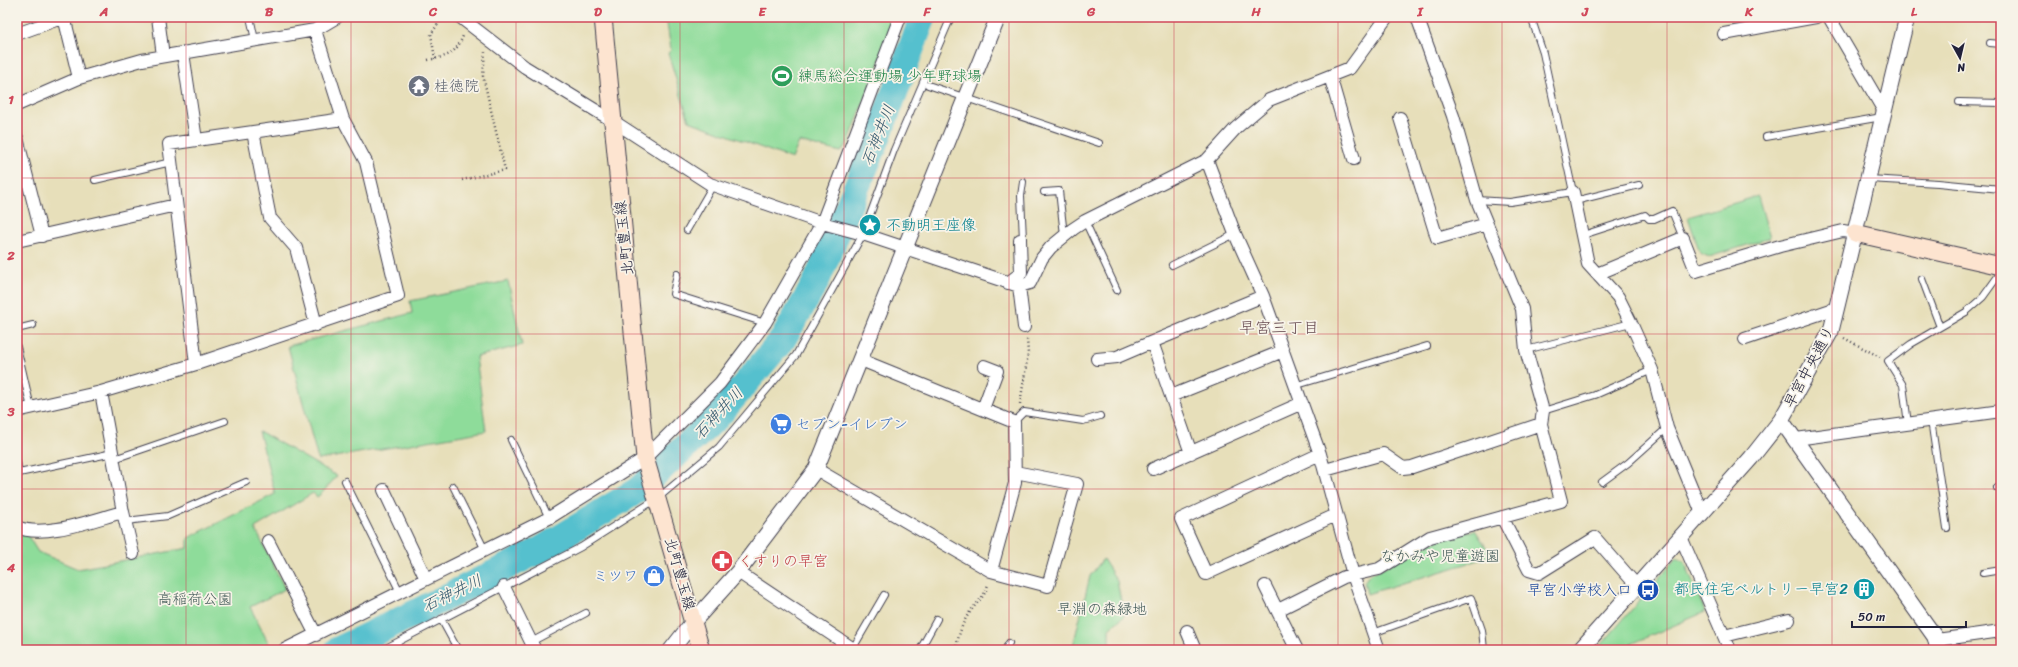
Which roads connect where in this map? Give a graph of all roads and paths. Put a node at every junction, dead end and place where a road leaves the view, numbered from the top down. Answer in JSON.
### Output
{"nodes":[{"id":1,"x":64,"y":17,"type":"edge"},
{"id":2,"x":158,"y":17,"type":"edge"},
{"id":3,"x":250,"y":17,"type":"edge"},
{"id":4,"x":337,"y":17,"type":"edge"},
{"id":5,"x":442,"y":17,"type":"edge"},
{"id":6,"x":603,"y":17,"type":"edge"},
{"id":7,"x":900,"y":17,"type":"edge"},
{"id":8,"x":951,"y":17,"type":"edge"},
{"id":9,"x":998,"y":17,"type":"edge"},
{"id":10,"x":1387,"y":17,"type":"edge"},
{"id":11,"x":1417,"y":17,"type":"edge"},
{"id":12,"x":1531,"y":17,"type":"edge"},
{"id":13,"x":1816,"y":17,"type":"edge"},
{"id":14,"x":1829,"y":17,"type":"edge"},
{"id":15,"x":1907,"y":17,"type":"edge"},
{"id":16,"x":464,"y":20,"type":"edge"},
{"id":17,"x":315,"y":30,"type":"junction"},
{"id":18,"x":17,"y":34,"type":"edge"},
{"id":19,"x":1724,"y":34,"type":"dead end"},
{"id":20,"x":486,"y":36,"type":"junction"},
{"id":21,"x":255,"y":40,"type":"junction"},
{"id":22,"x":1990,"y":43,"type":"dead end"},
{"id":23,"x":2001,"y":44,"type":"edge"},
{"id":24,"x":183,"y":53,"type":"junction"},
{"id":25,"x":163,"y":56,"type":"junction"},
{"id":26,"x":435,"y":59,"type":"junction"},
{"id":27,"x":428,"y":60,"type":"dead end"},
{"id":28,"x":1330,"y":76,"type":"junction"},
{"id":29,"x":79,"y":78,"type":"junction"},
{"id":30,"x":928,"y":85,"type":"dead end"},
{"id":31,"x":966,"y":98,"type":"junction"},
{"id":32,"x":1959,"y":102,"type":"dead end"},
{"id":33,"x":2001,"y":103,"type":"edge"},
{"id":34,"x":17,"y":105,"type":"edge"},
{"id":35,"x":1883,"y":114,"type":"junction"},
{"id":36,"x":1400,"y":118,"type":"dead end"},
{"id":37,"x":343,"y":119,"type":"junction"},
{"id":38,"x":612,"y":121,"type":"junction"},
{"id":39,"x":253,"y":132,"type":"junction"},
{"id":40,"x":1766,"y":137,"type":"dead end"},
{"id":41,"x":17,"y":138,"type":"edge"},
{"id":42,"x":196,"y":140,"type":"junction"},
{"id":43,"x":1099,"y":143,"type":"dead end"},
{"id":44,"x":1354,"y":159,"type":"dead end"},
{"id":45,"x":1207,"y":160,"type":"junction"},
{"id":46,"x":171,"y":162,"type":"junction"},
{"id":47,"x":1867,"y":179,"type":"junction"},
{"id":48,"x":95,"y":180,"type":"dead end"},
{"id":49,"x":462,"y":180,"type":"dead end"},
{"id":50,"x":1023,"y":182,"type":"dead end"},
{"id":51,"x":712,"y":185,"type":"junction"},
{"id":52,"x":1639,"y":185,"type":"dead end"},
{"id":53,"x":2001,"y":189,"type":"edge"},
{"id":54,"x":1044,"y":192,"type":"dead end"},
{"id":55,"x":1574,"y":197,"type":"junction"},
{"id":56,"x":1477,"y":200,"type":"junction"},
{"id":57,"x":176,"y":205,"type":"junction"},
{"id":58,"x":1085,"y":221,"type":"junction"},
{"id":59,"x":825,"y":224,"type":"junction"},
{"id":60,"x":1487,"y":224,"type":"junction"},
{"id":61,"x":687,"y":230,"type":"dead end"},
{"id":62,"x":1856,"y":233,"type":"junction"},
{"id":63,"x":859,"y":234,"type":"junction"},
{"id":64,"x":1235,"y":234,"type":"junction"},
{"id":65,"x":1064,"y":235,"type":"junction"},
{"id":66,"x":1583,"y":235,"type":"junction"},
{"id":67,"x":42,"y":236,"type":"junction"},
{"id":68,"x":1683,"y":238,"type":"junction"},
{"id":69,"x":1020,"y":240,"type":"joint"},
{"id":70,"x":17,"y":241,"type":"edge"},
{"id":71,"x":906,"y":250,"type":"junction"},
{"id":72,"x":1172,"y":265,"type":"dead end"},
{"id":73,"x":2001,"y":266,"type":"edge"},
{"id":74,"x":2001,"y":272,"type":"edge"},
{"id":75,"x":677,"y":274,"type":"dead end"},
{"id":76,"x":1597,"y":274,"type":"junction"},
{"id":77,"x":1922,"y":279,"type":"dead end"},
{"id":78,"x":1013,"y":284,"type":"junction"},
{"id":79,"x":1117,"y":290,"type":"dead end"},
{"id":80,"x":1263,"y":296,"type":"junction"},
{"id":81,"x":1837,"y":308,"type":"junction"},
{"id":82,"x":766,"y":323,"type":"junction"},
{"id":83,"x":1631,"y":323,"type":"junction"},
{"id":84,"x":33,"y":325,"type":"dead end"},
{"id":85,"x":316,"y":325,"type":"junction"},
{"id":86,"x":1940,"y":326,"type":"junction"},
{"id":87,"x":1024,"y":327,"type":"joint"},
{"id":88,"x":17,"y":329,"type":"edge"},
{"id":89,"x":1830,"y":331,"type":"junction"},
{"id":90,"x":1745,"y":339,"type":"dead end"},
{"id":91,"x":1152,"y":342,"type":"junction"},
{"id":92,"x":1427,"y":346,"type":"dead end"},
{"id":93,"x":17,"y":347,"type":"edge"},
{"id":94,"x":1526,"y":350,"type":"junction"},
{"id":95,"x":1284,"y":351,"type":"junction"},
{"id":96,"x":861,"y":360,"type":"junction"},
{"id":97,"x":1097,"y":360,"type":"dead end"},
{"id":98,"x":1888,"y":361,"type":"junction"},
{"id":99,"x":196,"y":364,"type":"junction"},
{"id":100,"x":984,"y":366,"type":"dead end"},
{"id":101,"x":1652,"y":370,"type":"junction"},
{"id":102,"x":1294,"y":386,"type":"junction"},
{"id":103,"x":101,"y":392,"type":"junction"},
{"id":104,"x":1171,"y":396,"type":"junction"},
{"id":105,"x":1302,"y":403,"type":"junction"},
{"id":106,"x":31,"y":408,"type":"junction"},
{"id":107,"x":983,"y":410,"type":"junction"},
{"id":108,"x":17,"y":411,"type":"edge"},
{"id":109,"x":2001,"y":411,"type":"edge"},
{"id":110,"x":1543,"y":412,"type":"junction"},
{"id":111,"x":1100,"y":416,"type":"dead end"},
{"id":112,"x":1017,"y":419,"type":"junction"},
{"id":113,"x":1781,"y":420,"type":"junction"},
{"id":114,"x":1931,"y":420,"type":"junction"},
{"id":115,"x":225,"y":421,"type":"dead end"},
{"id":116,"x":1541,"y":424,"type":"junction"},
{"id":117,"x":1908,"y":424,"type":"junction"},
{"id":118,"x":1667,"y":428,"type":"junction"},
{"id":119,"x":1796,"y":439,"type":"junction"},
{"id":120,"x":511,"y":440,"type":"dead end"},
{"id":121,"x":1191,"y":453,"type":"junction"},
{"id":122,"x":1320,"y":454,"type":"junction"},
{"id":123,"x":113,"y":456,"type":"junction"},
{"id":124,"x":645,"y":458,"type":"junction"},
{"id":125,"x":17,"y":462,"type":"edge"},
{"id":126,"x":816,"y":469,"type":"junction"},
{"id":127,"x":1153,"y":469,"type":"dead end"},
{"id":128,"x":1325,"y":470,"type":"junction"},
{"id":129,"x":1015,"y":472,"type":"junction"},
{"id":130,"x":345,"y":481,"type":"dead end"},
{"id":131,"x":246,"y":482,"type":"dead end"},
{"id":132,"x":1602,"y":482,"type":"dead end"},
{"id":133,"x":453,"y":486,"type":"dead end"},
{"id":134,"x":384,"y":490,"type":"dead end"},
{"id":135,"x":658,"y":498,"type":"junction"},
{"id":136,"x":1702,"y":513,"type":"junction"},
{"id":137,"x":1336,"y":514,"type":"junction"},
{"id":138,"x":124,"y":516,"type":"junction"},
{"id":139,"x":1502,"y":517,"type":"junction"},
{"id":140,"x":549,"y":518,"type":"junction"},
{"id":141,"x":17,"y":527,"type":"edge"},
{"id":142,"x":1947,"y":528,"type":"dead end"},
{"id":143,"x":1681,"y":537,"type":"junction"},
{"id":144,"x":268,"y":541,"type":"dead end"},
{"id":145,"x":485,"y":550,"type":"junction"},
{"id":146,"x":133,"y":554,"type":"dead end"},
{"id":147,"x":2001,"y":570,"type":"edge"},
{"id":148,"x":991,"y":571,"type":"junction"},
{"id":149,"x":738,"y":572,"type":"junction"},
{"id":150,"x":1983,"y":573,"type":"dead end"},
{"id":151,"x":1353,"y":575,"type":"junction"},
{"id":152,"x":426,"y":579,"type":"junction"},
{"id":153,"x":1265,"y":586,"type":"dead end"},
{"id":154,"x":1637,"y":586,"type":"junction"},
{"id":155,"x":504,"y":587,"type":"junction"},
{"id":156,"x":400,"y":592,"type":"junction"},
{"id":157,"x":884,"y":595,"type":"dead end"},
{"id":158,"x":1278,"y":610,"type":"junction"},
{"id":159,"x":586,"y":613,"type":"dead end"},
{"id":160,"x":442,"y":619,"type":"junction"},
{"id":161,"x":937,"y":619,"type":"dead end"},
{"id":162,"x":1789,"y":620,"type":"dead end"},
{"id":163,"x":693,"y":622,"type":"junction"},
{"id":164,"x":1187,"y":631,"type":"dead end"},
{"id":165,"x":2001,"y":631,"type":"edge"},
{"id":166,"x":1373,"y":633,"type":"junction"},
{"id":167,"x":316,"y":635,"type":"junction"},
{"id":168,"x":1724,"y":636,"type":"junction"},
{"id":169,"x":1009,"y":643,"type":"dead end"},
{"id":170,"x":1937,"y":645,"type":"edge"},
{"id":171,"x":533,"y":646,"type":"edge"},
{"id":172,"x":854,"y":649,"type":"edge"},
{"id":173,"x":284,"y":650,"type":"edge"},
{"id":174,"x":382,"y":650,"type":"edge"},
{"id":175,"x":458,"y":650,"type":"edge"},
{"id":176,"x":671,"y":650,"type":"edge"},
{"id":177,"x":701,"y":650,"type":"edge"},
{"id":178,"x":920,"y":650,"type":"edge"},
{"id":179,"x":955,"y":650,"type":"edge"},
{"id":180,"x":1005,"y":650,"type":"edge"},
{"id":181,"x":1195,"y":650,"type":"edge"},
{"id":182,"x":1297,"y":650,"type":"edge"},
{"id":183,"x":1379,"y":650,"type":"edge"},
{"id":184,"x":1484,"y":650,"type":"edge"},
{"id":185,"x":1580,"y":650,"type":"edge"},
{"id":186,"x":1730,"y":650,"type":"edge"}],
"edges":[{"from":1,"to":18,"type":"street"},
{"from":1,"to":29,"type":"street"},
{"from":2,"to":25,"type":"street"},
{"from":3,"to":21,"type":"lane"},
{"from":4,"to":17,"type":"street"},
{"from":5,"to":26,"type":"path"},
{"from":6,"to":38,"type":"main road","name":"北町豊玉線"},
{"from":7,"to":59,"type":"street"},
{"from":8,"to":63,"type":"lane"},
{"from":9,"to":31,"type":"street"},
{"from":10,"to":28,"type":"street"},
{"from":11,"to":56,"type":"street"},
{"from":12,"to":55,"type":"lane"},
{"from":13,"to":19,"type":"street"},
{"from":14,"to":35,"type":"street"},
{"from":15,"to":35,"type":"street","name":"早宮中央通り"},
{"from":16,"to":20,"type":"street"},
{"from":16,"to":26,"type":"path"},
{"from":17,"to":21,"type":"street"},
{"from":17,"to":37,"type":"street"},
{"from":20,"to":38,"type":"street"},
{"from":20,"to":49,"type":"path"},
{"from":21,"to":24,"type":"street"},
{"from":22,"to":23,"type":"lane"},
{"from":24,"to":25,"type":"street"},
{"from":24,"to":42,"type":"street"},
{"from":25,"to":29,"type":"street"},
{"from":26,"to":27,"type":"path"},
{"from":28,"to":44,"type":"street"},
{"from":28,"to":45,"type":"street"},
{"from":29,"to":34,"type":"street"},
{"from":30,"to":31,"type":"lane"},
{"from":31,"to":43,"type":"lane"},
{"from":31,"to":71,"type":"street"},
{"from":32,"to":33,"type":"lane"},
{"from":35,"to":40,"type":"lane"},
{"from":35,"to":47,"type":"street","name":"早宮中央通り"},
{"from":36,"to":60,"type":"street"},
{"from":37,"to":39,"type":"street"},
{"from":37,"to":85,"type":"street"},
{"from":38,"to":51,"type":"street"},
{"from":38,"to":124,"type":"main road","name":"北町豊玉線"},
{"from":39,"to":42,"type":"street"},
{"from":39,"to":85,"type":"street"},
{"from":41,"to":67,"type":"street"},
{"from":42,"to":46,"type":"street"},
{"from":45,"to":58,"type":"street"},
{"from":45,"to":64,"type":"street"},
{"from":46,"to":48,"type":"lane"},
{"from":46,"to":57,"type":"street"},
{"from":47,"to":53,"type":"lane"},
{"from":47,"to":62,"type":"street","name":"早宮中央通り"},
{"from":50,"to":69,"type":"lane"},
{"from":51,"to":59,"type":"street"},
{"from":51,"to":61,"type":"lane"},
{"from":52,"to":55,"type":"lane"},
{"from":54,"to":65,"type":"lane"},
{"from":55,"to":56,"type":"lane"},
{"from":55,"to":66,"type":"street"},
{"from":56,"to":60,"type":"street"},
{"from":57,"to":67,"type":"street"},
{"from":57,"to":99,"type":"street"},
{"from":58,"to":65,"type":"street"},
{"from":58,"to":79,"type":"lane"},
{"from":59,"to":63,"type":"street"},
{"from":59,"to":82,"type":"street"},
{"from":60,"to":94,"type":"street"},
{"from":62,"to":68,"type":"street"},
{"from":62,"to":73,"type":"main road"},
{"from":62,"to":81,"type":"street","name":"早宮中央通り"},
{"from":63,"to":71,"type":"street"},
{"from":63,"to":135,"type":"lane"},
{"from":64,"to":72,"type":"lane"},
{"from":64,"to":80,"type":"street"},
{"from":65,"to":78,"type":"street"},
{"from":66,"to":68,"type":"lane"},
{"from":66,"to":76,"type":"street"},
{"from":67,"to":70,"type":"street"},
{"from":68,"to":76,"type":"street"},
{"from":69,"to":78,"type":"street"},
{"from":71,"to":78,"type":"street"},
{"from":71,"to":96,"type":"street"},
{"from":74,"to":86,"type":"lane"},
{"from":75,"to":82,"type":"lane"},
{"from":76,"to":83,"type":"street"},
{"from":77,"to":86,"type":"lane"},
{"from":78,"to":87,"type":"street"},
{"from":80,"to":91,"type":"street"},
{"from":80,"to":95,"type":"street"},
{"from":81,"to":89,"type":"street","name":"早宮中央通り"},
{"from":81,"to":90,"type":"street"},
{"from":82,"to":124,"type":"street"},
{"from":83,"to":94,"type":"lane"},
{"from":83,"to":101,"type":"street"},
{"from":84,"to":88,"type":"lane"},
{"from":85,"to":99,"type":"street"},
{"from":86,"to":98,"type":"lane"},
{"from":87,"to":112,"type":"path"},
{"from":89,"to":98,"type":"path"},
{"from":89,"to":113,"type":"street","name":"早宮中央通り"},
{"from":91,"to":97,"type":"street"},
{"from":91,"to":104,"type":"street"},
{"from":92,"to":102,"type":"lane"},
{"from":93,"to":106,"type":"lane"},
{"from":94,"to":110,"type":"street"},
{"from":95,"to":102,"type":"street"},
{"from":95,"to":104,"type":"street"},
{"from":96,"to":107,"type":"street"},
{"from":96,"to":126,"type":"street"},
{"from":98,"to":117,"type":"lane"},
{"from":99,"to":103,"type":"street"},
{"from":100,"to":107,"type":"street"},
{"from":101,"to":110,"type":"lane"},
{"from":101,"to":118,"type":"street"},
{"from":102,"to":105,"type":"street"},
{"from":103,"to":106,"type":"street"},
{"from":103,"to":123,"type":"street"},
{"from":104,"to":121,"type":"street"},
{"from":105,"to":121,"type":"street"},
{"from":105,"to":122,"type":"street"},
{"from":106,"to":108,"type":"street"},
{"from":107,"to":112,"type":"street"},
{"from":109,"to":114,"type":"street"},
{"from":110,"to":116,"type":"street"},
{"from":111,"to":112,"type":"lane"},
{"from":112,"to":129,"type":"street"},
{"from":113,"to":119,"type":"street"},
{"from":113,"to":136,"type":"street","name":"早宮中央通り"},
{"from":114,"to":117,"type":"street"},
{"from":114,"to":142,"type":"lane"},
{"from":115,"to":123,"type":"lane"},
{"from":116,"to":128,"type":"street"},
{"from":116,"to":139,"type":"street"},
{"from":117,"to":119,"type":"street"},
{"from":118,"to":132,"type":"lane"},
{"from":118,"to":136,"type":"street"},
{"from":119,"to":170,"type":"street"},
{"from":120,"to":140,"type":"lane"},
{"from":121,"to":127,"type":"street"},
{"from":122,"to":128,"type":"street"},
{"from":122,"to":137,"type":"street"},
{"from":123,"to":125,"type":"lane"},
{"from":123,"to":138,"type":"street"},
{"from":124,"to":135,"type":"main road","name":"北町豊玉線"},
{"from":124,"to":140,"type":"street"},
{"from":126,"to":148,"type":"street"},
{"from":126,"to":149,"type":"street"},
{"from":128,"to":137,"type":"street"},
{"from":129,"to":148,"type":"street"},
{"from":129,"to":148,"type":"street"},
{"from":130,"to":156,"type":"lane"},
{"from":131,"to":138,"type":"lane"},
{"from":133,"to":145,"type":"lane"},
{"from":134,"to":152,"type":"street"},
{"from":135,"to":155,"type":"lane"},
{"from":135,"to":163,"type":"main road","name":"北町豊玉線"},
{"from":136,"to":143,"type":"street","name":"早宮中央通り"},
{"from":137,"to":151,"type":"street"},
{"from":138,"to":141,"type":"street"},
{"from":138,"to":146,"type":"street"},
{"from":139,"to":151,"type":"street"},
{"from":139,"to":154,"type":"street"},
{"from":140,"to":145,"type":"street"},
{"from":143,"to":154,"type":"street","name":"早宮中央通り"},
{"from":143,"to":168,"type":"street"},
{"from":144,"to":167,"type":"street"},
{"from":145,"to":152,"type":"street"},
{"from":147,"to":150,"type":"lane"},
{"from":148,"to":179,"type":"path"},
{"from":149,"to":163,"type":"street"},
{"from":149,"to":172,"type":"street"},
{"from":151,"to":158,"type":"street"},
{"from":151,"to":166,"type":"street"},
{"from":152,"to":156,"type":"street"},
{"from":153,"to":158,"type":"street"},
{"from":154,"to":185,"type":"street","name":"早宮中央通り"},
{"from":155,"to":160,"type":"lane"},
{"from":155,"to":171,"type":"street"},
{"from":156,"to":167,"type":"street"},
{"from":157,"to":172,"type":"lane"},
{"from":158,"to":182,"type":"street"},
{"from":159,"to":171,"type":"lane"},
{"from":160,"to":174,"type":"lane"},
{"from":160,"to":175,"type":"lane"},
{"from":161,"to":178,"type":"lane"},
{"from":162,"to":168,"type":"street"},
{"from":163,"to":176,"type":"street"},
{"from":163,"to":177,"type":"main road","name":"北町豊玉線"},
{"from":164,"to":181,"type":"street"},
{"from":165,"to":170,"type":"street"},
{"from":166,"to":183,"type":"street"},
{"from":166,"to":184,"type":"lane"},
{"from":167,"to":173,"type":"street"},
{"from":168,"to":186,"type":"street"},
{"from":169,"to":180,"type":"lane"}]}
